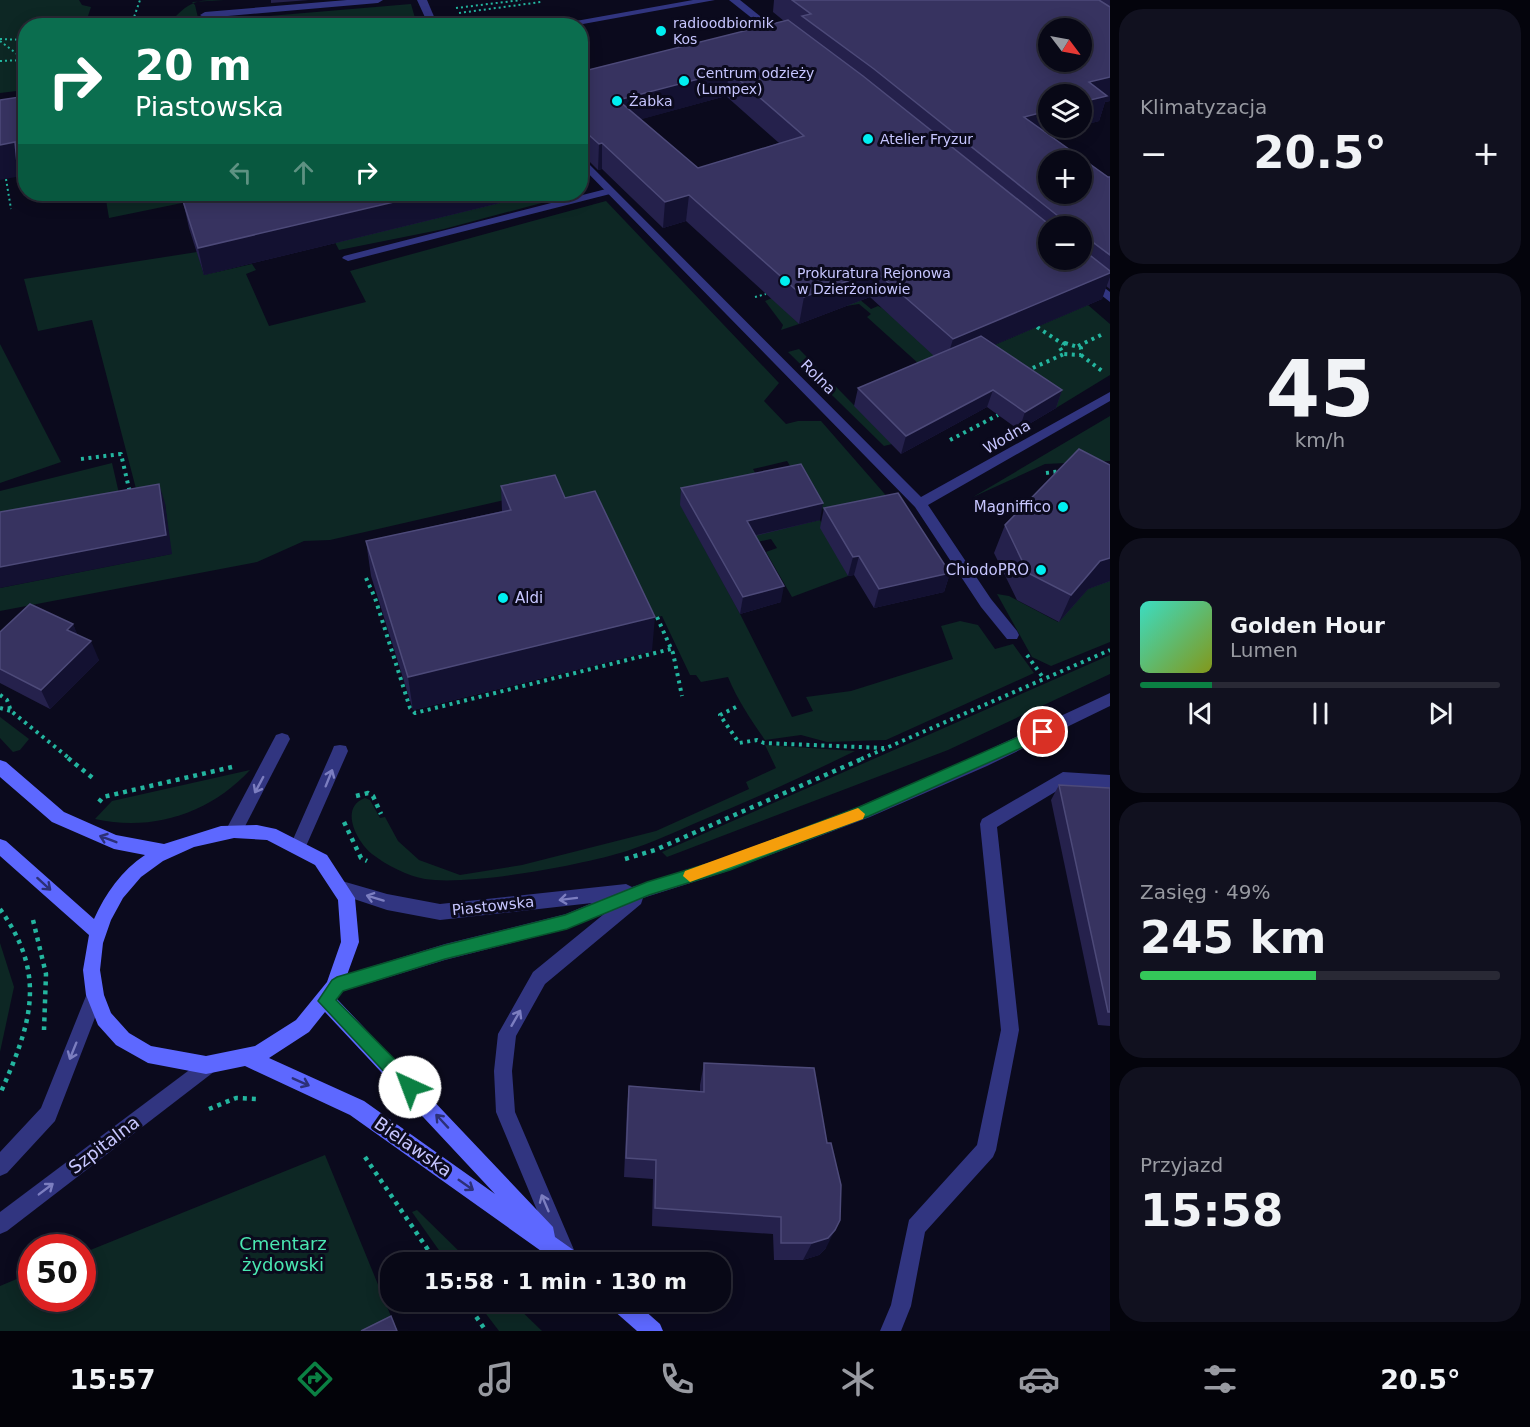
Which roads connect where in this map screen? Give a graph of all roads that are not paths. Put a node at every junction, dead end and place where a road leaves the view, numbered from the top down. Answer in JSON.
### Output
{"nodes":[{"id":1,"x":378,"y":0,"type":"edge"},
{"id":2,"x":422,"y":0,"type":"edge"},
{"id":3,"x":710,"y":0,"type":"edge"},
{"id":4,"x":734,"y":0,"type":"edge"},
{"id":5,"x":205,"y":15,"type":"dead end"},
{"id":6,"x":430,"y":18,"type":"edge"},
{"id":7,"x":588,"y":20,"type":"edge"},
{"id":8,"x":786,"y":40,"type":"edge"},
{"id":9,"x":588,"y":167,"type":"edge"},
{"id":10,"x":610,"y":191,"type":"junction"},
{"id":11,"x":588,"y":197,"type":"edge"},
{"id":12,"x":571,"y":201,"type":"edge"},
{"id":13,"x":348,"y":258,"type":"dead end"},
{"id":14,"x":1075,"y":270,"type":"edge"},
{"id":15,"x":1110,"y":298,"type":"edge"},
{"id":16,"x":1110,"y":396,"type":"edge"},
{"id":17,"x":920,"y":504,"type":"junction"},
{"id":18,"x":1012,"y":635,"type":"dead end"},
{"id":19,"x":1110,"y":699,"type":"edge"},
{"id":20,"x":282,"y":740,"type":"dead end"},
{"id":21,"x":340,"y":751,"type":"dead end"},
{"id":22,"x":0,"y":767,"type":"edge"},
{"id":23,"x":1110,"y":782,"type":"edge"},
{"id":24,"x":234,"y":831,"type":"junction"},
{"id":25,"x":299,"y":844,"type":"junction"},
{"id":26,"x":0,"y":846,"type":"edge"},
{"id":27,"x":165,"y":851,"type":"junction"},
{"id":28,"x":342,"y":888,"type":"junction"},
{"id":29,"x":647,"y":889,"type":"junction"},
{"id":30,"x":96,"y":931,"type":"junction"},
{"id":31,"x":337,"y":985,"type":"junction"},
{"id":32,"x":94,"y":997,"type":"junction"},
{"id":33,"x":326,"y":1001,"type":"junction"},
{"id":34,"x":248,"y":1058,"type":"junction"},
{"id":35,"x":208,"y":1065,"type":"junction"},
{"id":36,"x":0,"y":1166,"type":"edge"},
{"id":37,"x":0,"y":1224,"type":"edge"},
{"id":38,"x":560,"y":1252,"type":"edge"},
{"id":39,"x":563,"y":1252,"type":"edge"},
{"id":40,"x":567,"y":1252,"type":"edge"},
{"id":41,"x":631,"y":1312,"type":"edge"},
{"id":42,"x":653,"y":1331,"type":"edge"},
{"id":43,"x":890,"y":1331,"type":"edge"}],
"edges":[{"from":1,"to":5,"type":"street"},
{"from":2,"to":6,"type":"street"},
{"from":3,"to":7,"type":"street"},
{"from":4,"to":8,"type":"street"},
{"from":9,"to":10,"type":"street","name":"Rolna"},
{"from":10,"to":11,"type":"street"},
{"from":10,"to":17,"type":"street","name":"Rolna"},
{"from":12,"to":13,"type":"street"},
{"from":14,"to":15,"type":"street"},
{"from":16,"to":17,"type":"street","name":"Wodna"},
{"from":17,"to":18,"type":"street","name":"Rolna"},
{"from":19,"to":29,"type":"street","name":"Piastowska"},
{"from":20,"to":24,"type":"street","one_way":true},
{"from":25,"to":21,"type":"street","one_way":true},
{"from":27,"to":22,"type":"main road","one_way":true},
{"from":23,"to":43,"type":"street"},
{"from":24,"to":25,"type":"main road"},
{"from":24,"to":27,"type":"main road"},
{"from":25,"to":28,"type":"main road"},
{"from":26,"to":30,"type":"main road","one_way":true},
{"from":27,"to":30,"type":"main road"},
{"from":29,"to":28,"type":"street","name":"Piastowska","one_way":true},
{"from":28,"to":31,"type":"main road"},
{"from":29,"to":31,"type":"street","name":"Piastowska"},
{"from":40,"to":29,"type":"street","one_way":true},
{"from":30,"to":32,"type":"main road"},
{"from":31,"to":33,"type":"main road"},
{"from":32,"to":35,"type":"main road"},
{"from":32,"to":36,"type":"street","one_way":true},
{"from":33,"to":34,"type":"main road"},
{"from":39,"to":33,"type":"main road","name":"Bielawska","one_way":true},
{"from":34,"to":35,"type":"main road"},
{"from":34,"to":38,"type":"main road","name":"Bielawska","one_way":true},
{"from":37,"to":35,"type":"street","name":"Szpitalna","one_way":true},
{"from":41,"to":42,"type":"main road"}]}
